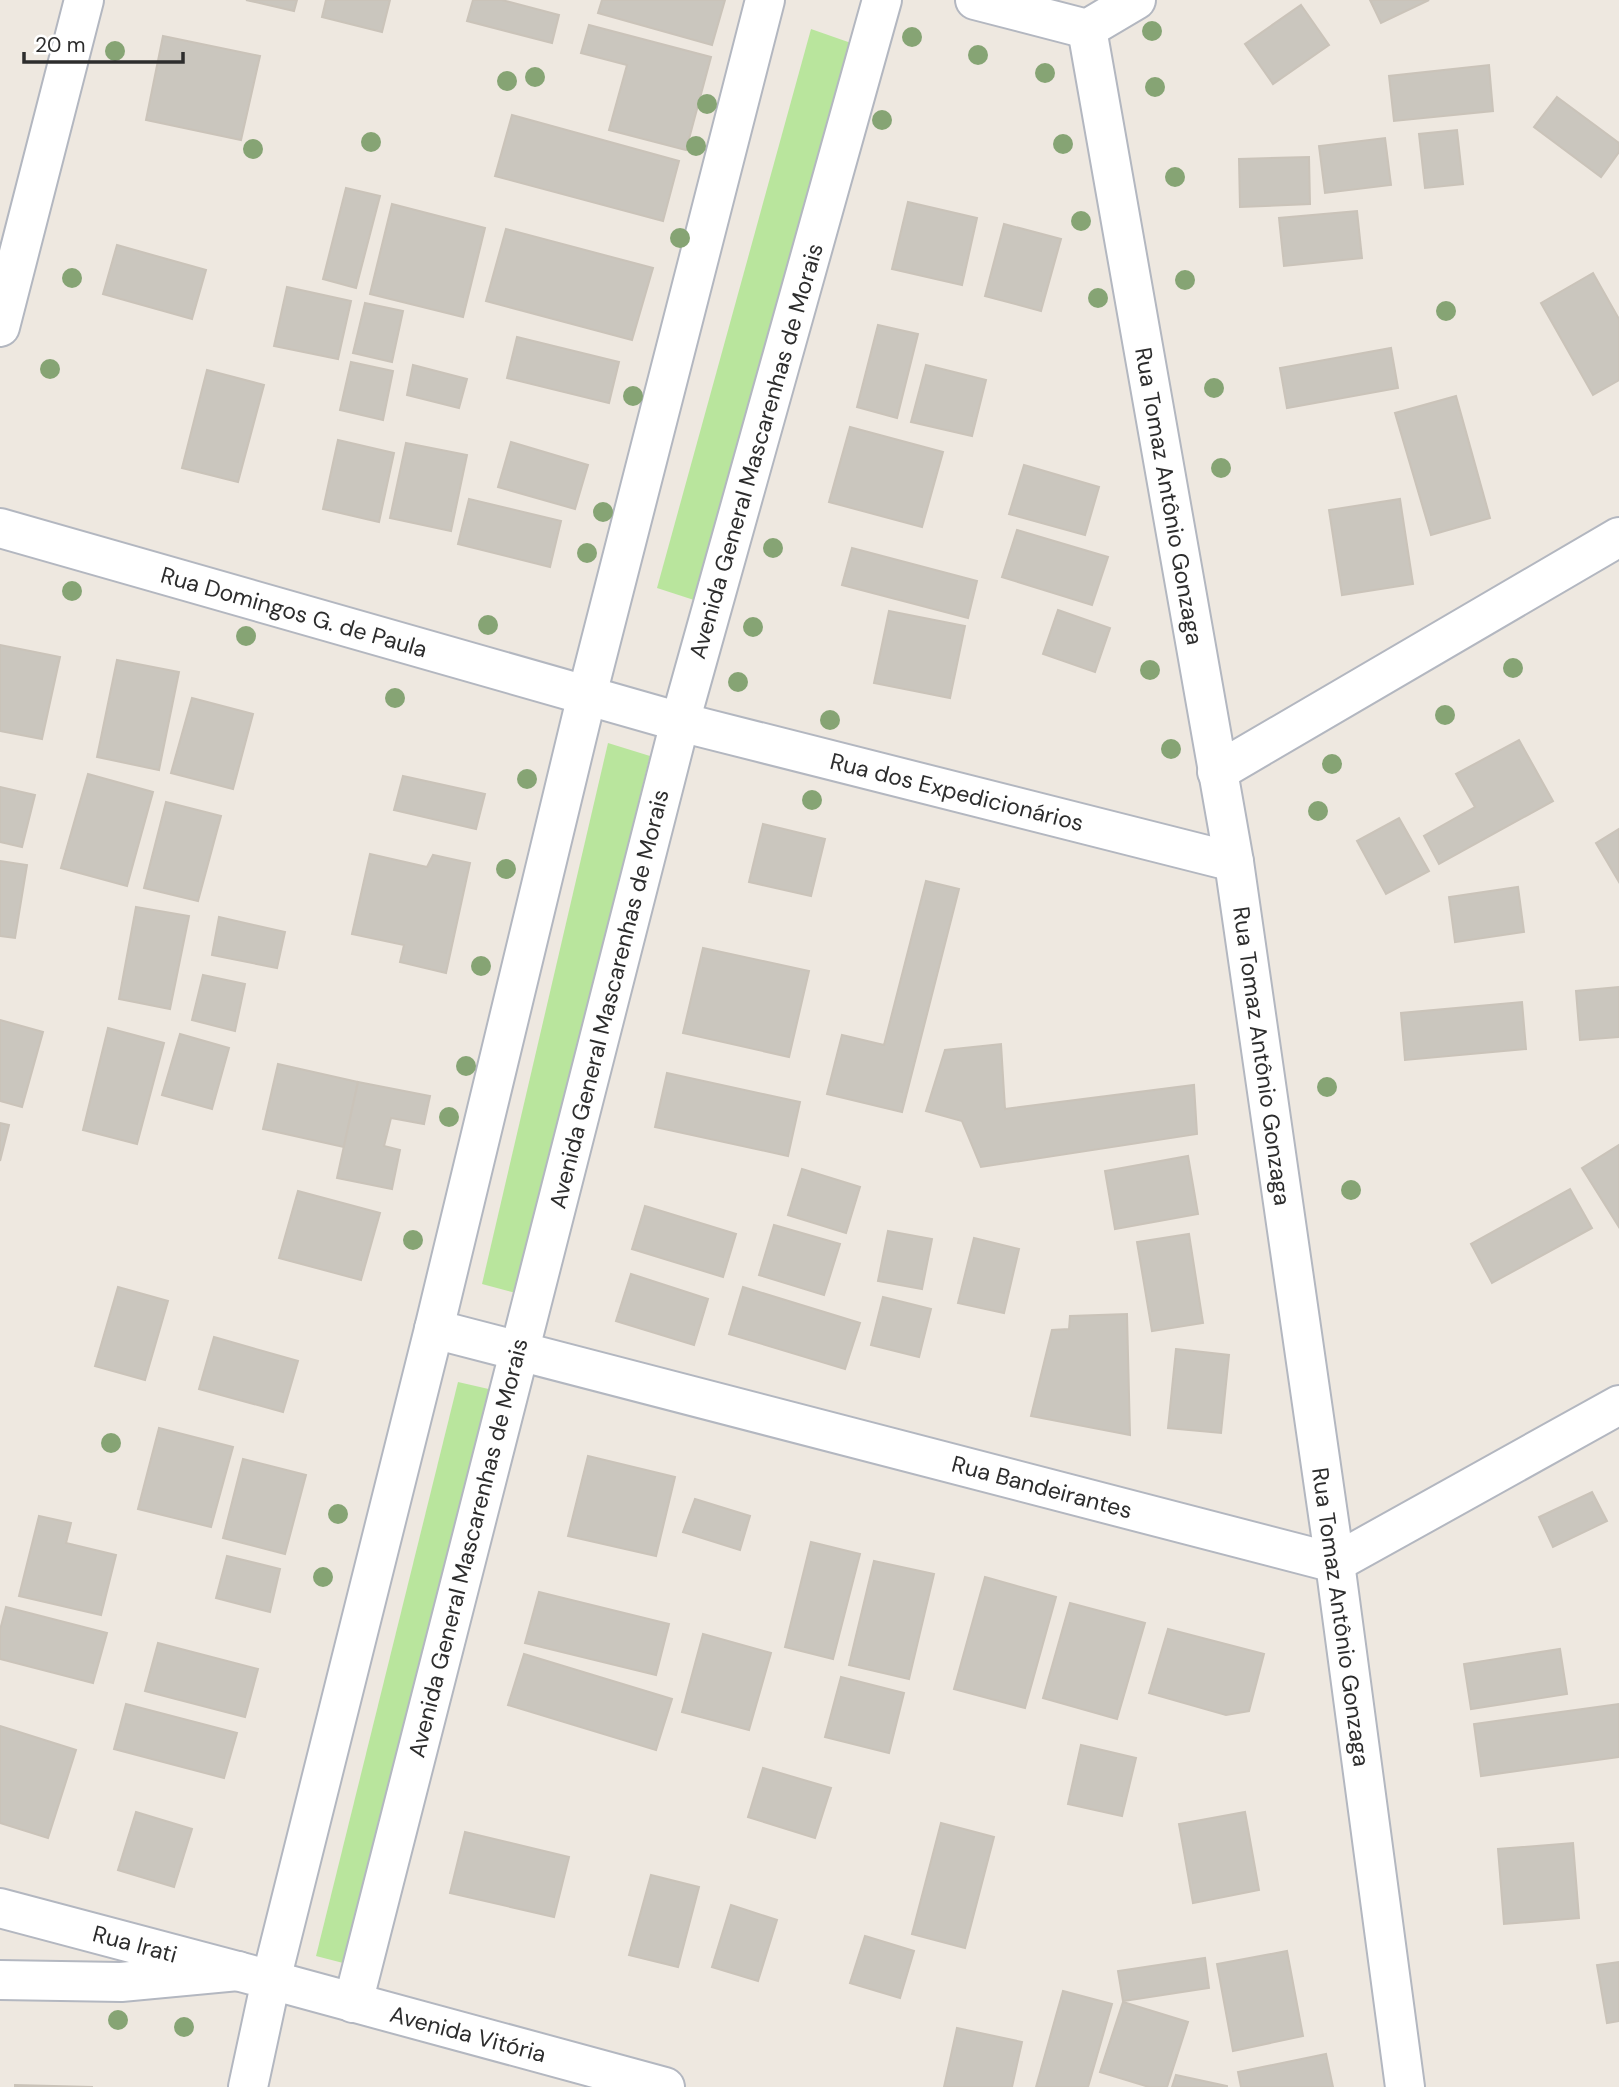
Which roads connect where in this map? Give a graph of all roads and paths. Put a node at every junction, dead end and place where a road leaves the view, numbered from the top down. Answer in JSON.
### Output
{"nodes":[{"id":1,"x":84,"y":0,"type":"edge"},
{"id":2,"x":765,"y":0,"type":"edge"},
{"id":3,"x":882,"y":0,"type":"edge"},
{"id":4,"x":975,"y":0,"type":"edge"},
{"id":5,"x":1136,"y":0,"type":"edge"},
{"id":6,"x":1087,"y":29,"type":"junction"},
{"id":7,"x":0,"y":327,"type":"edge"},
{"id":8,"x":0,"y":528,"type":"edge"},
{"id":9,"x":1619,"y":537,"type":"edge"},
{"id":10,"x":587,"y":695,"type":"junction"},
{"id":11,"x":680,"y":722,"type":"junction"},
{"id":12,"x":1217,"y":772,"type":"junction"},
{"id":13,"x":1234,"y":862,"type":"junction"},
{"id":14,"x":434,"y":1329,"type":"junction"},
{"id":15,"x":518,"y":1351,"type":"junction"},
{"id":16,"x":1619,"y":1405,"type":"edge"},
{"id":17,"x":1335,"y":1563,"type":"junction"},
{"id":18,"x":0,"y":1908,"type":"edge"},
{"id":19,"x":254,"y":1975,"type":"junction"},
{"id":20,"x":0,"y":1980,"type":"edge"},
{"id":21,"x":354,"y":2003,"type":"junction"},
{"id":22,"x":248,"y":2087,"type":"edge"},
{"id":23,"x":665,"y":2087,"type":"edge"},
{"id":24,"x":1405,"y":2087,"type":"edge"}],
"edges":[{"from":1,"to":7,"type":"street"},
{"from":2,"to":10,"type":"street"},
{"from":3,"to":11,"type":"street","name":"Avenida General Mascarenhas de Morais"},
{"from":4,"to":6,"type":"street"},
{"from":5,"to":6,"type":"street"},
{"from":6,"to":12,"type":"street","name":"Rua Tomaz Antônio Gonzaga"},
{"from":8,"to":10,"type":"street","name":"Rua Domingos G. de Paula"},
{"from":9,"to":12,"type":"street"},
{"from":10,"to":11,"type":"street","name":"Rua Domingos G. de Paula"},
{"from":10,"to":14,"type":"street"},
{"from":11,"to":13,"type":"street","name":"Rua dos Expedicionários"},
{"from":11,"to":15,"type":"street","name":"Avenida General Mascarenhas de Morais"},
{"from":12,"to":13,"type":"street","name":"Rua Tomaz Antônio Gonzaga"},
{"from":13,"to":17,"type":"street","name":"Rua Tomaz Antônio Gonzaga"},
{"from":14,"to":15,"type":"street","name":"Rua Bandeirantes"},
{"from":14,"to":19,"type":"street"},
{"from":15,"to":17,"type":"street","name":"Rua Bandeirantes"},
{"from":15,"to":21,"type":"street","name":"Avenida General Mascarenhas de Morais"},
{"from":16,"to":17,"type":"street"},
{"from":17,"to":24,"type":"street","name":"Rua Tomaz Antônio Gonzaga"},
{"from":18,"to":19,"type":"street","name":"Rua Irati"},
{"from":19,"to":20,"type":"street","name":"Avenida Vitória"},
{"from":19,"to":21,"type":"street","name":"Avenida Vitória"},
{"from":19,"to":22,"type":"street"},
{"from":21,"to":23,"type":"street","name":"Avenida Vitória"}]}
